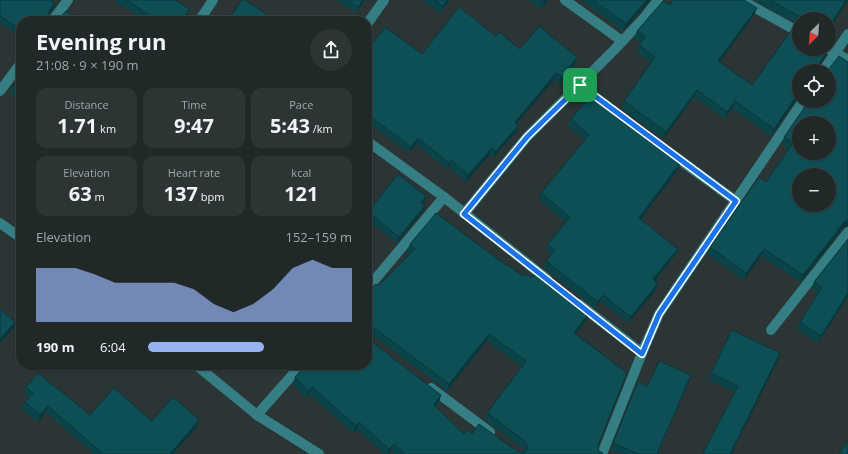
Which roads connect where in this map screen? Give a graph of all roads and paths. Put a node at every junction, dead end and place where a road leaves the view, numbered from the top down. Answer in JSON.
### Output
{"nodes":[{"id":1,"x":68,"y":0,"type":"edge"},
{"id":2,"x":213,"y":0,"type":"edge"},
{"id":3,"x":384,"y":0,"type":"edge"},
{"id":4,"x":565,"y":0,"type":"edge"},
{"id":5,"x":658,"y":0,"type":"edge"},
{"id":6,"x":741,"y":0,"type":"edge"},
{"id":7,"x":56,"y":16,"type":"edge"},
{"id":8,"x":202,"y":16,"type":"edge"},
{"id":9,"x":372,"y":17,"type":"edge"},
{"id":10,"x":792,"y":28,"type":"edge"},
{"id":11,"x":848,"y":34,"type":"edge"},
{"id":12,"x":622,"y":41,"type":"junction"},
{"id":13,"x":836,"y":47,"type":"edge"},
{"id":14,"x":836,"y":53,"type":"edge"},
{"id":15,"x":848,"y":60,"type":"edge"},
{"id":16,"x":16,"y":70,"type":"edge"},
{"id":17,"x":580,"y":85,"type":"junction"},
{"id":18,"x":0,"y":91,"type":"edge"},
{"id":19,"x":798,"y":108,"type":"edge"},
{"id":20,"x":372,"y":145,"type":"edge"},
{"id":21,"x":444,"y":197,"type":"junction"},
{"id":22,"x":736,"y":201,"type":"junction"},
{"id":23,"x":464,"y":214,"type":"junction"},
{"id":24,"x":0,"y":223,"type":"edge"},
{"id":25,"x":848,"y":232,"type":"edge"},
{"id":26,"x":16,"y":234,"type":"edge"},
{"id":27,"x":372,"y":283,"type":"edge"},
{"id":28,"x":554,"y":284,"type":"edge"},
{"id":29,"x":573,"y":299,"type":"edge"},
{"id":30,"x":772,"y":330,"type":"dead end"},
{"id":31,"x":642,"y":354,"type":"junction"},
{"id":32,"x":202,"y":370,"type":"edge"},
{"id":33,"x":297,"y":370,"type":"edge"},
{"id":34,"x":424,"y":382,"type":"edge"},
{"id":35,"x":257,"y":415,"type":"junction"},
{"id":36,"x":500,"y":440,"type":"edge"},
{"id":37,"x":319,"y":454,"type":"edge"},
{"id":38,"x":602,"y":454,"type":"edge"}],
"edges":[{"from":1,"to":7,"type":"street"},
{"from":2,"to":8,"type":"street"},
{"from":3,"to":9,"type":"street"},
{"from":4,"to":12,"type":"street"},
{"from":5,"to":12,"type":"street"},
{"from":6,"to":10,"type":"street"},
{"from":11,"to":13,"type":"street"},
{"from":12,"to":17,"type":"street"},
{"from":14,"to":15,"type":"street"},
{"from":16,"to":18,"type":"street"},
{"from":17,"to":22,"type":"street"},
{"from":17,"to":23,"type":"street"},
{"from":19,"to":22,"type":"street"},
{"from":20,"to":21,"type":"street"},
{"from":21,"to":23,"type":"street"},
{"from":21,"to":27,"type":"street"},
{"from":22,"to":31,"type":"street"},
{"from":23,"to":28,"type":"street"},
{"from":24,"to":26,"type":"street"},
{"from":25,"to":30,"type":"street"},
{"from":29,"to":31,"type":"street"},
{"from":31,"to":38,"type":"street"},
{"from":32,"to":35,"type":"street"},
{"from":33,"to":35,"type":"street"},
{"from":34,"to":36,"type":"street"},
{"from":35,"to":37,"type":"street"}]}
